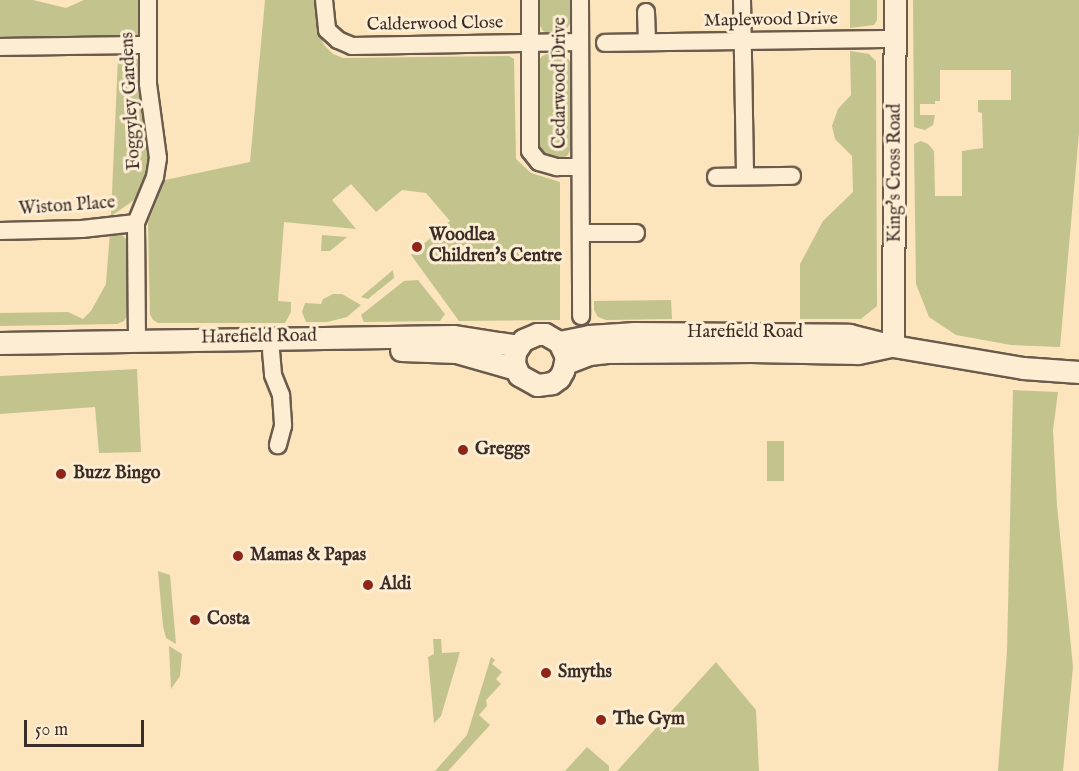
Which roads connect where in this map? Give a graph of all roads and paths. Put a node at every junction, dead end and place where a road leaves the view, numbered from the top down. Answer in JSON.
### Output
{"nodes":[{"id":1,"x":148,"y":0,"type":"edge"},
{"id":2,"x":324,"y":0,"type":"edge"},
{"id":3,"x":530,"y":0,"type":"edge"},
{"id":4,"x":580,"y":0,"type":"edge"},
{"id":5,"x":742,"y":0,"type":"edge"},
{"id":6,"x":895,"y":0,"type":"edge"},
{"id":7,"x":646,"y":12,"type":"dead end"},
{"id":8,"x":895,"y":39,"type":"junction"},
{"id":9,"x":743,"y":41,"type":"junction"},
{"id":10,"x":580,"y":42,"type":"junction"},
{"id":11,"x":647,"y":42,"type":"junction"},
{"id":12,"x":530,"y":43,"type":"junction"},
{"id":13,"x":605,"y":43,"type":"dead end"},
{"id":14,"x":147,"y":45,"type":"junction"},
{"id":15,"x":0,"y":47,"type":"edge"},
{"id":16,"x":580,"y":167,"type":"junction"},
{"id":17,"x":745,"y":176,"type":"junction"},
{"id":18,"x":792,"y":176,"type":"dead end"},
{"id":19,"x":716,"y":177,"type":"dead end"},
{"id":20,"x":136,"y":223,"type":"junction"},
{"id":21,"x":0,"y":231,"type":"edge"},
{"id":22,"x":636,"y":233,"type":"dead end"},
{"id":23,"x":580,"y":234,"type":"junction"},
{"id":24,"x":581,"y":316,"type":"dead end"},
{"id":25,"x":137,"y":340,"type":"junction"},
{"id":26,"x":559,"y":342,"type":"junction"},
{"id":27,"x":0,"y":343,"type":"edge"},
{"id":28,"x":518,"y":346,"type":"junction"},
{"id":29,"x":893,"y":346,"type":"junction"},
{"id":30,"x":271,"y":351,"type":"junction"},
{"id":31,"x":0,"y":355,"type":"edge"},
{"id":32,"x":566,"y":363,"type":"junction"},
{"id":33,"x":516,"y":369,"type":"junction"},
{"id":34,"x":1069,"y":371,"type":"edge"},
{"id":35,"x":278,"y":445,"type":"dead end"}],
"edges":[{"from":1,"to":14,"type":"street","name":"Foggyley Gardens"},
{"from":2,"to":12,"type":"street","name":"Calderwood Close"},
{"from":3,"to":12,"type":"street","name":"Cedarwood Drive"},
{"from":4,"to":10,"type":"street","name":"Cedarwood Drive"},
{"from":5,"to":9,"type":"street"},
{"from":6,"to":8,"type":"street","name":"King's Cross Road"},
{"from":7,"to":11,"type":"street"},
{"from":8,"to":9,"type":"street","name":"Maplewood Drive"},
{"from":8,"to":29,"type":"street","name":"King's Cross Road"},
{"from":9,"to":11,"type":"street","name":"Maplewood Drive"},
{"from":9,"to":17,"type":"street"},
{"from":10,"to":12,"type":"street","name":"Calderwood Close"},
{"from":10,"to":16,"type":"street","name":"Cedarwood Drive"},
{"from":11,"to":13,"type":"street","name":"Maplewood Drive"},
{"from":12,"to":16,"type":"street","name":"Cedarwood Drive"},
{"from":14,"to":15,"type":"street"},
{"from":14,"to":20,"type":"street","name":"Foggyley Gardens"},
{"from":16,"to":23,"type":"street","name":"Cedarwood Drive"},
{"from":17,"to":18,"type":"street"},
{"from":17,"to":19,"type":"street"},
{"from":20,"to":21,"type":"street","name":"Wiston Place"},
{"from":20,"to":25,"type":"street","name":"Foggyley Gardens"},
{"from":22,"to":23,"type":"street"},
{"from":23,"to":24,"type":"street","name":"Cedarwood Drive"},
{"from":25,"to":27,"type":"street","name":"Harefield Road"},
{"from":25,"to":28,"type":"street","name":"Harefield Road"},
{"from":26,"to":28,"type":"street","name":"Harefield Road"},
{"from":26,"to":29,"type":"street","name":"Harefield Road"},
{"from":26,"to":32,"type":"street"},
{"from":28,"to":33,"type":"street"},
{"from":29,"to":32,"type":"street","name":"Harefield Road"},
{"from":29,"to":34,"type":"street","name":"Harefield Road"},
{"from":30,"to":31,"type":"street","name":"Harefield Road"},
{"from":30,"to":33,"type":"street","name":"Harefield Road"},
{"from":30,"to":35,"type":"street"},
{"from":32,"to":33,"type":"street","name":"Harefield Road"}]}
